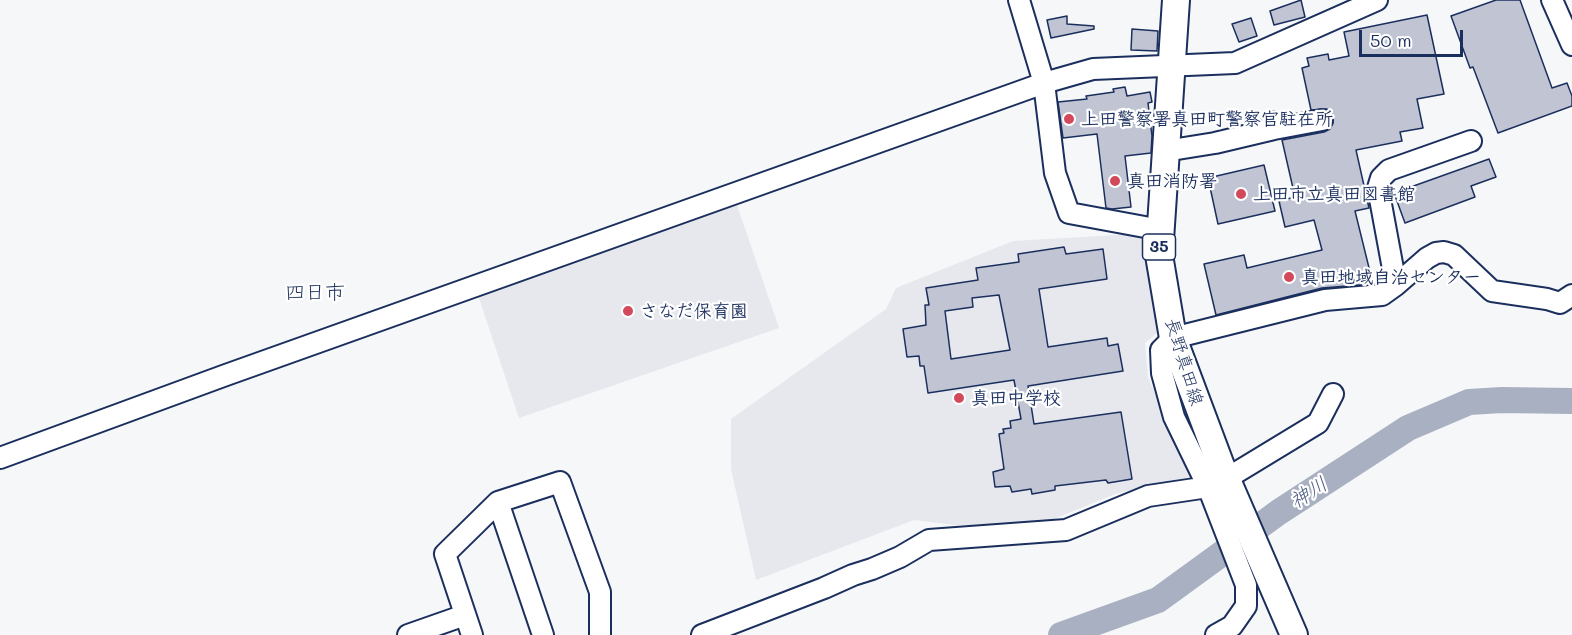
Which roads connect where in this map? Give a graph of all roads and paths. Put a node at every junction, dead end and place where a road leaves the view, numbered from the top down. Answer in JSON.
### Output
{"nodes":[{"id":1,"x":1019,"y":0,"type":"edge"},
{"id":2,"x":1176,"y":0,"type":"edge"},
{"id":3,"x":1377,"y":0,"type":"edge"},
{"id":4,"x":1552,"y":0,"type":"edge"},
{"id":5,"x":1572,"y":45,"type":"edge"},
{"id":6,"x":1170,"y":65,"type":"junction"},
{"id":7,"x":1044,"y":83,"type":"junction"},
{"id":8,"x":1322,"y":120,"type":"dead end"},
{"id":9,"x":1471,"y":141,"type":"dead end"},
{"id":10,"x":1165,"y":151,"type":"junction"},
{"id":11,"x":1161,"y":230,"type":"junction"},
{"id":12,"x":1396,"y":285,"type":"junction"},
{"id":13,"x":1572,"y":296,"type":"edge"},
{"id":14,"x":1173,"y":338,"type":"junction"},
{"id":15,"x":1333,"y":394,"type":"dead end"},
{"id":16,"x":0,"y":458,"type":"edge"},
{"id":17,"x":1221,"y":487,"type":"junction"},
{"id":18,"x":498,"y":502,"type":"junction"},
{"id":19,"x":465,"y":615,"type":"junction"},
{"id":20,"x":408,"y":635,"type":"edge"},
{"id":21,"x":472,"y":635,"type":"edge"},
{"id":22,"x":543,"y":635,"type":"edge"},
{"id":23,"x":600,"y":635,"type":"edge"},
{"id":24,"x":702,"y":635,"type":"edge"},
{"id":25,"x":1216,"y":635,"type":"edge"},
{"id":26,"x":1294,"y":635,"type":"edge"}],
"edges":[{"from":1,"to":7,"type":"street"},
{"from":2,"to":6,"type":"main road","name":"長野真田線","number":"35"},
{"from":3,"to":6,"type":"street"},
{"from":4,"to":5,"type":"street"},
{"from":6,"to":7,"type":"street"},
{"from":6,"to":10,"type":"main road","name":"長野真田線","number":"35"},
{"from":7,"to":11,"type":"street"},
{"from":7,"to":16,"type":"street"},
{"from":8,"to":10,"type":"street"},
{"from":9,"to":12,"type":"street"},
{"from":10,"to":11,"type":"main road","name":"長野真田線","number":"35"},
{"from":11,"to":14,"type":"main road","name":"長野真田線","number":"35"},
{"from":12,"to":13,"type":"street"},
{"from":12,"to":14,"type":"street"},
{"from":14,"to":17,"type":"main road","name":"長野真田線","number":"35"},
{"from":15,"to":17,"type":"street"},
{"from":17,"to":24,"type":"street"},
{"from":17,"to":25,"type":"street"},
{"from":17,"to":26,"type":"main road","name":"長野真田線","number":"35"},
{"from":18,"to":19,"type":"street"},
{"from":18,"to":22,"type":"street"},
{"from":18,"to":23,"type":"street"},
{"from":19,"to":20,"type":"street"},
{"from":19,"to":21,"type":"street"}]}
